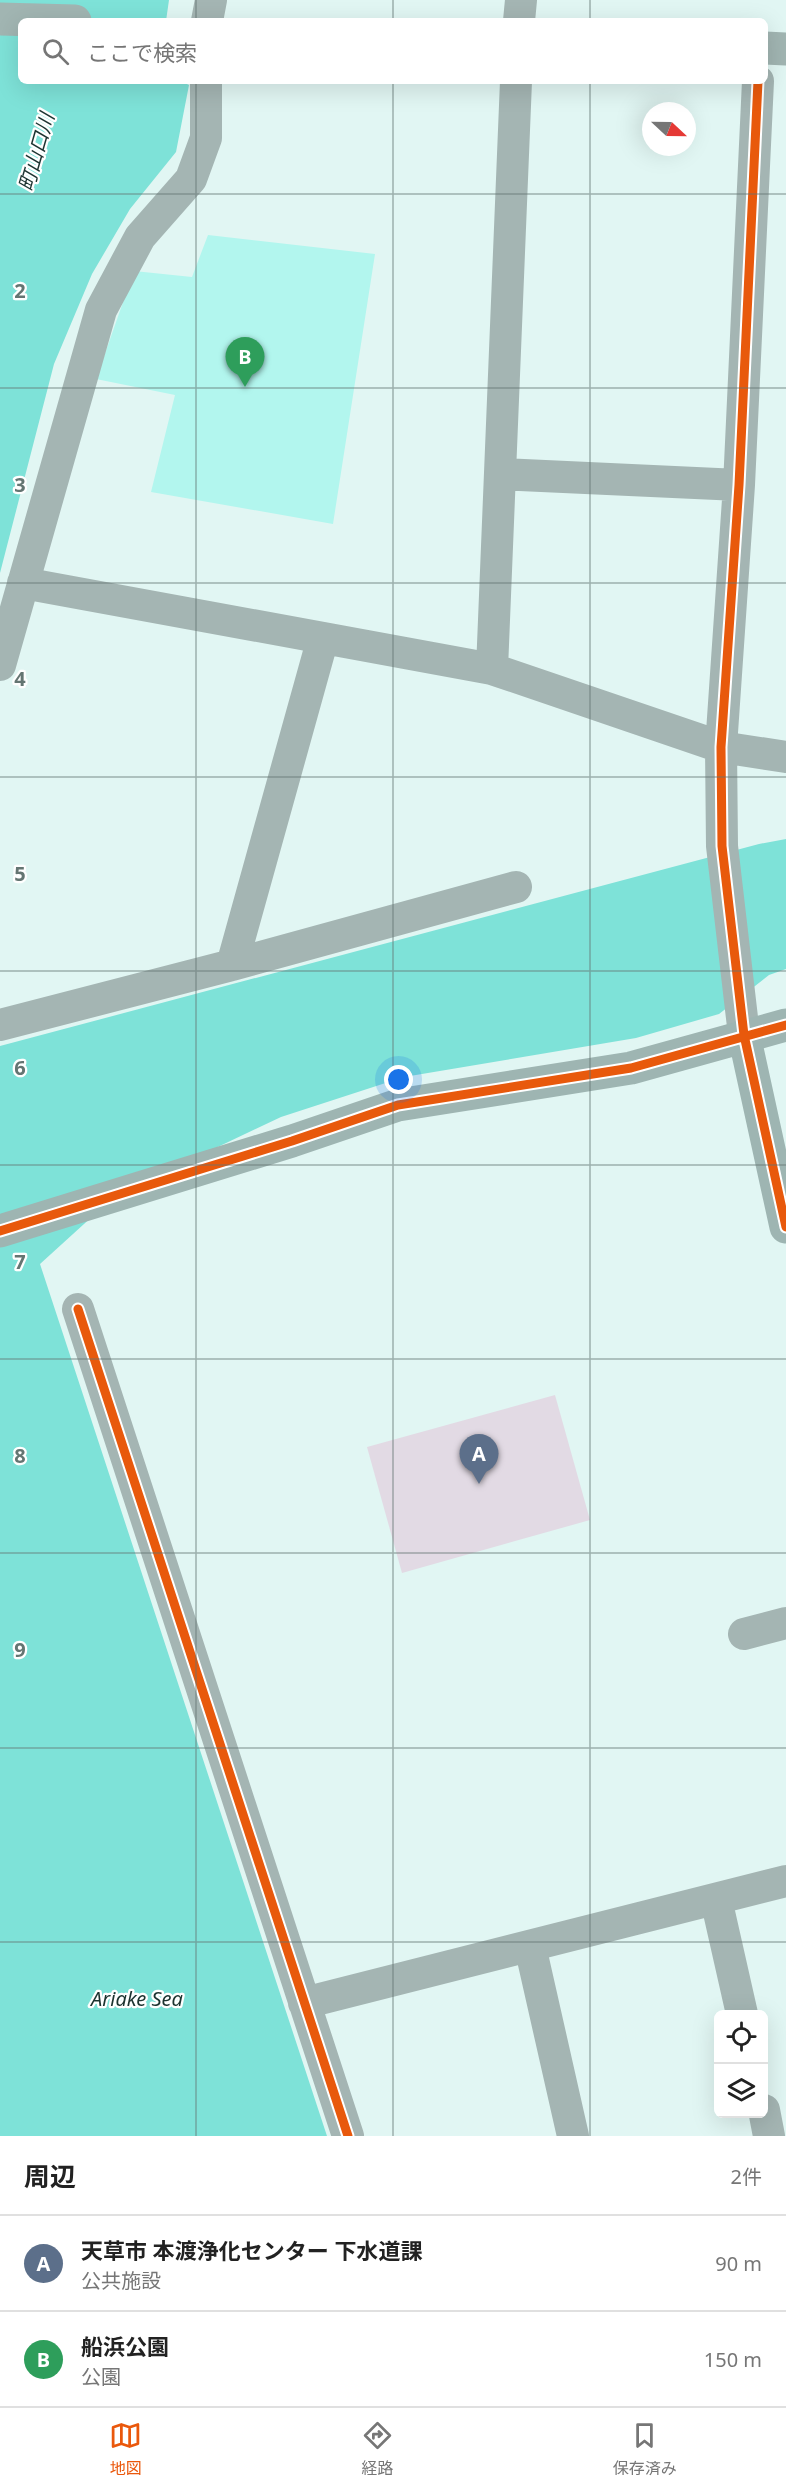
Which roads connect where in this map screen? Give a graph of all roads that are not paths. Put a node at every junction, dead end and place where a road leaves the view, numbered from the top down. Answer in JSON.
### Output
{"nodes":[{"id":1,"x":211,"y":0,"type":"edge"},
{"id":2,"x":521,"y":0,"type":"edge"},
{"id":3,"x":208,"y":18,"type":"edge"},
{"id":4,"x":519,"y":18,"type":"edge"},
{"id":5,"x":0,"y":19,"type":"edge"},
{"id":6,"x":18,"y":19,"type":"edge"},
{"id":7,"x":768,"y":48,"type":"edge"},
{"id":8,"x":786,"y":49,"type":"edge"},
{"id":9,"x":206,"y":84,"type":"edge"},
{"id":10,"x":516,"y":84,"type":"edge"},
{"id":11,"x":758,"y":84,"type":"edge"},
{"id":12,"x":500,"y":474,"type":"junction"},
{"id":13,"x":739,"y":485,"type":"junction"},
{"id":14,"x":23,"y":583,"type":"junction"},
{"id":15,"x":323,"y":638,"type":"junction"},
{"id":16,"x":0,"y":665,"type":"edge"},
{"id":17,"x":492,"y":669,"type":"junction"},
{"id":18,"x":722,"y":747,"type":"junction"},
{"id":19,"x":786,"y":757,"type":"edge"},
{"id":20,"x":516,"y":887,"type":"dead end"},
{"id":21,"x":232,"y":965,"type":"junction"},
{"id":22,"x":742,"y":1023,"type":"junction"},
{"id":23,"x":0,"y":1025,"type":"edge"},
{"id":24,"x":786,"y":1025,"type":"edge"},
{"id":25,"x":786,"y":1227,"type":"edge"},
{"id":26,"x":0,"y":1231,"type":"edge"},
{"id":27,"x":78,"y":1310,"type":"dead end"},
{"id":28,"x":786,"y":1623,"type":"edge"},
{"id":29,"x":744,"y":1634,"type":"dead end"},
{"id":30,"x":786,"y":1881,"type":"edge"},
{"id":31,"x":716,"y":1899,"type":"junction"},
{"id":32,"x":530,"y":1946,"type":"junction"},
{"id":33,"x":304,"y":2003,"type":"junction"},
{"id":34,"x":741,"y":2010,"type":"edge"},
{"id":35,"x":766,"y":2118,"type":"edge"},
{"id":36,"x":348,"y":2136,"type":"edge"},
{"id":37,"x":573,"y":2136,"type":"edge"},
{"id":38,"x":769,"y":2136,"type":"edge"}],
"edges":[{"from":1,"to":3,"type":"street"},
{"from":2,"to":4,"type":"street"},
{"from":5,"to":6,"type":"highway"},
{"from":7,"to":8,"type":"highway"},
{"from":9,"to":14,"type":"street"},
{"from":10,"to":12,"type":"street"},
{"from":11,"to":13,"type":"street"},
{"from":12,"to":13,"type":"street"},
{"from":12,"to":17,"type":"street"},
{"from":13,"to":18,"type":"street"},
{"from":14,"to":15,"type":"street"},
{"from":14,"to":16,"type":"street"},
{"from":15,"to":17,"type":"street"},
{"from":15,"to":21,"type":"street"},
{"from":17,"to":18,"type":"street"},
{"from":18,"to":19,"type":"street"},
{"from":18,"to":22,"type":"street"},
{"from":20,"to":21,"type":"street"},
{"from":21,"to":23,"type":"street"},
{"from":22,"to":24,"type":"street"},
{"from":22,"to":25,"type":"street"},
{"from":22,"to":26,"type":"street"},
{"from":27,"to":33,"type":"street"},
{"from":28,"to":29,"type":"street"},
{"from":30,"to":31,"type":"street"},
{"from":31,"to":32,"type":"street"},
{"from":31,"to":34,"type":"street"},
{"from":32,"to":33,"type":"street"},
{"from":32,"to":37,"type":"street"},
{"from":33,"to":36,"type":"street"},
{"from":35,"to":38,"type":"street"}]}
